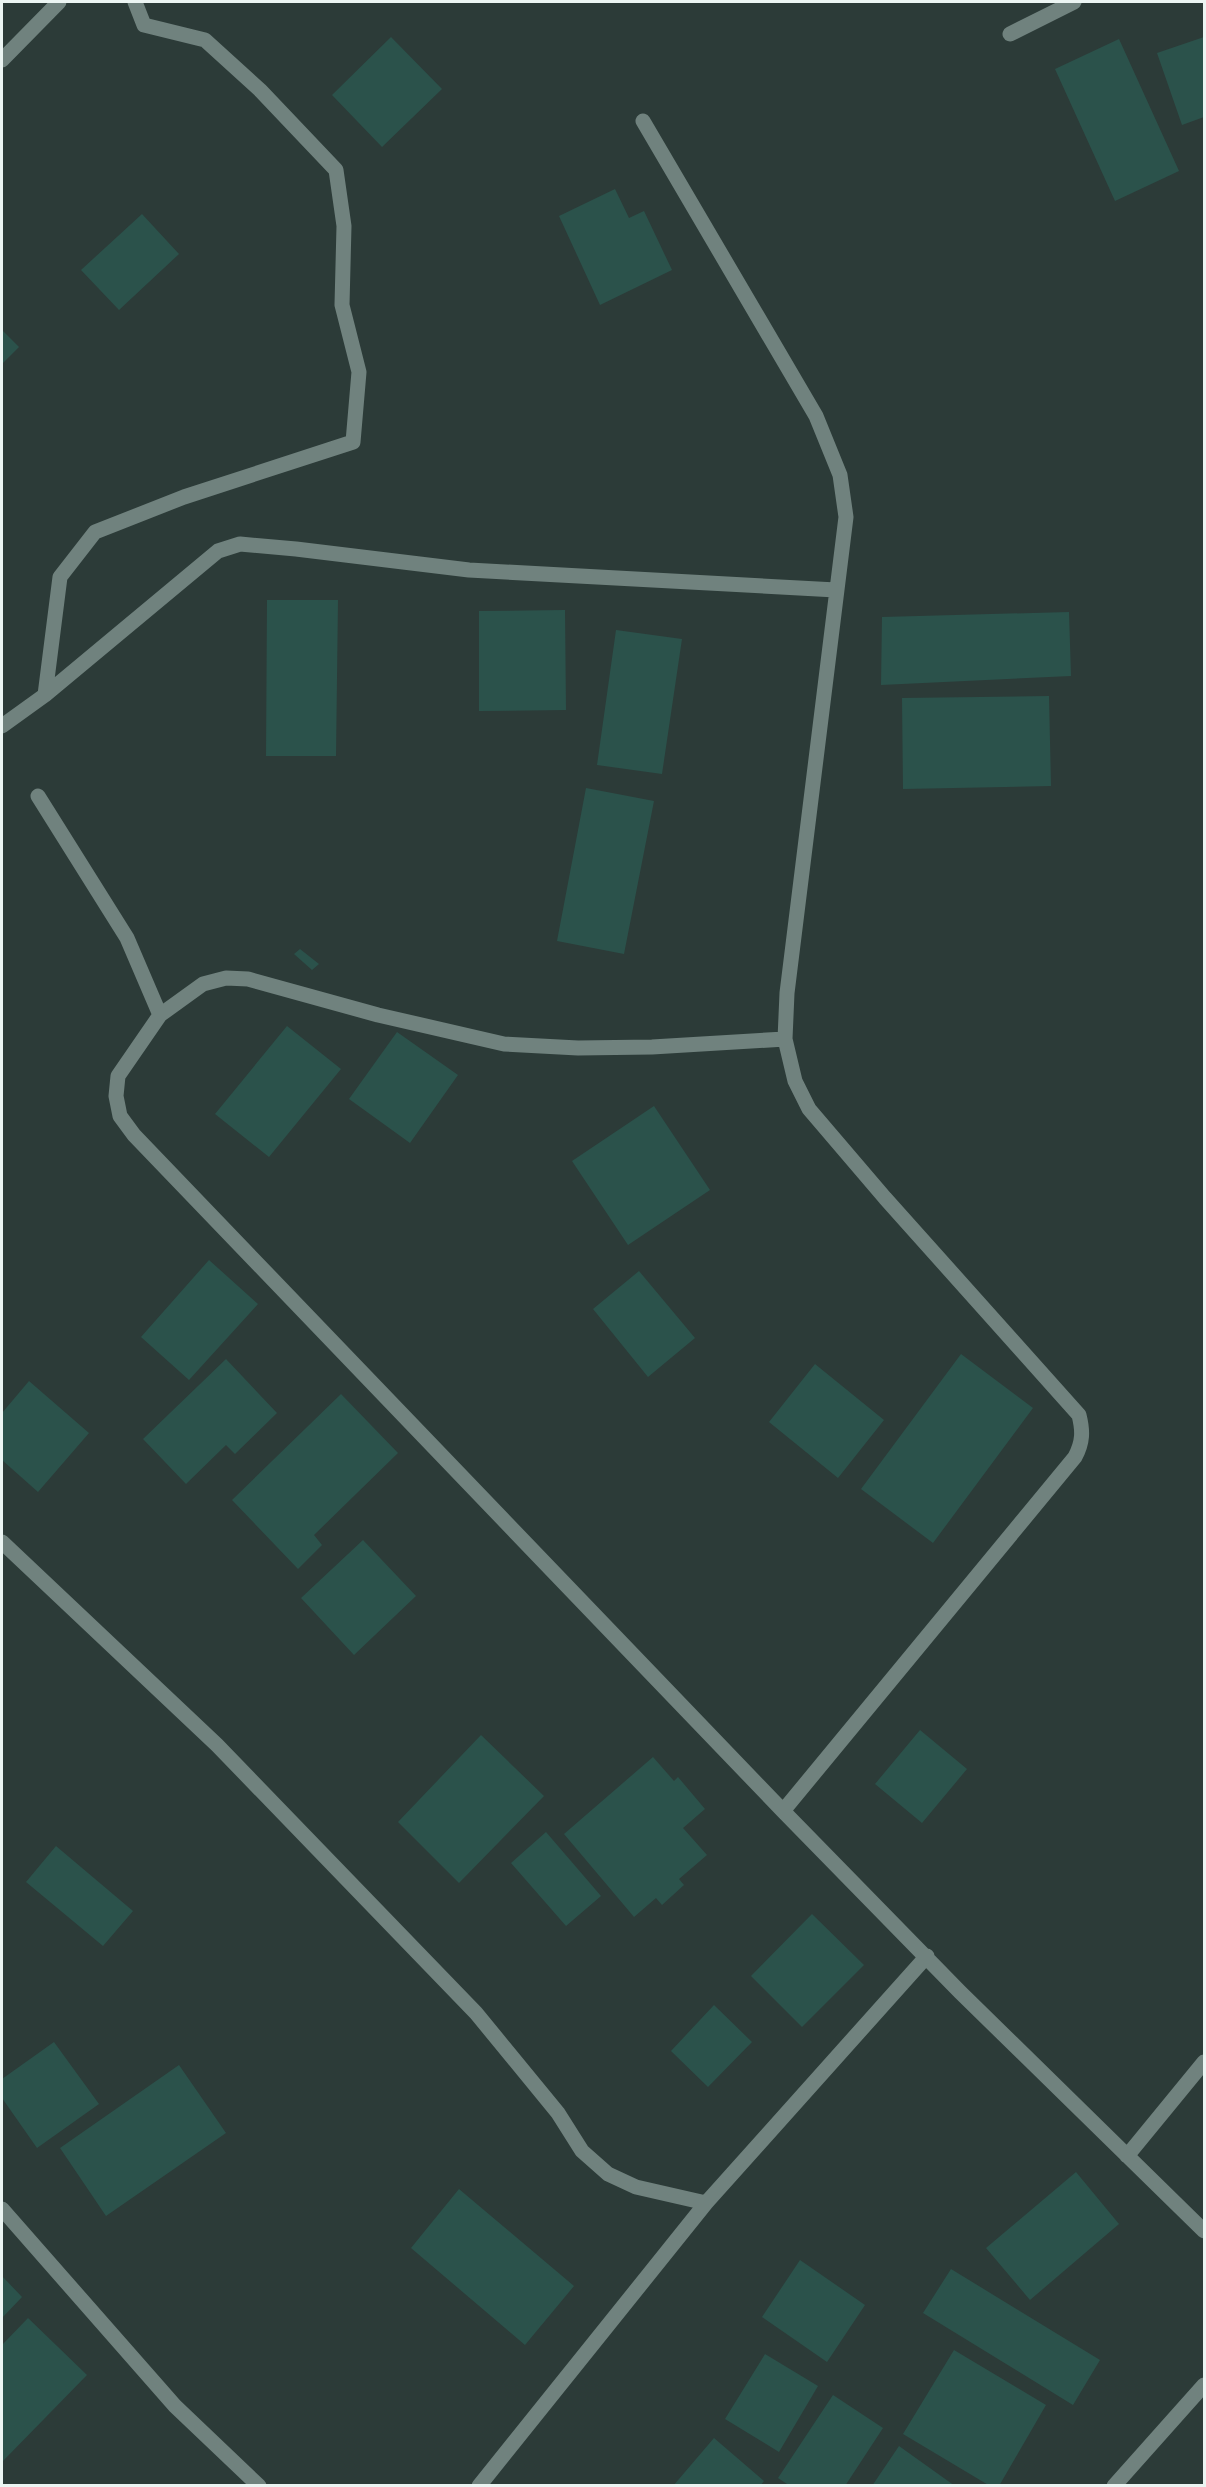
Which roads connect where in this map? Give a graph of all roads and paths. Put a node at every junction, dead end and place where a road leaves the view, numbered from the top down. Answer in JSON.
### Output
{"nodes":[{"id":1,"x":59,"y":2,"type":"edge"},
{"id":2,"x":135,"y":2,"type":"edge"},
{"id":3,"x":1074,"y":2,"type":"edge"},
{"id":4,"x":1010,"y":34,"type":"dead end"},
{"id":5,"x":2,"y":60,"type":"edge"},
{"id":6,"x":643,"y":121,"type":"dead end"},
{"id":7,"x":836,"y":590,"type":"junction"},
{"id":8,"x":45,"y":695,"type":"junction"},
{"id":9,"x":2,"y":726,"type":"edge"},
{"id":10,"x":38,"y":795,"type":"dead end"},
{"id":11,"x":160,"y":1015,"type":"junction"},
{"id":12,"x":785,"y":1040,"type":"junction"},
{"id":13,"x":2,"y":1542,"type":"edge"},
{"id":14,"x":783,"y":1811,"type":"junction"},
{"id":15,"x":927,"y":1956,"type":"junction"},
{"id":16,"x":1204,"y":2062,"type":"edge"},
{"id":17,"x":1127,"y":2156,"type":"junction"},
{"id":18,"x":706,"y":2203,"type":"junction"},
{"id":19,"x":2,"y":2209,"type":"edge"},
{"id":20,"x":1204,"y":2231,"type":"edge"},
{"id":21,"x":1204,"y":2385,"type":"edge"},
{"id":22,"x":259,"y":2486,"type":"edge"},
{"id":23,"x":479,"y":2486,"type":"edge"},
{"id":24,"x":1114,"y":2486,"type":"edge"}],
"edges":[{"from":1,"to":5,"type":"street"},
{"from":2,"to":8,"type":"street"},
{"from":3,"to":4,"type":"street"},
{"from":6,"to":7,"type":"street"},
{"from":7,"to":8,"type":"street"},
{"from":7,"to":12,"type":"street"},
{"from":8,"to":9,"type":"street"},
{"from":10,"to":11,"type":"street"},
{"from":11,"to":12,"type":"street"},
{"from":11,"to":14,"type":"street"},
{"from":12,"to":14,"type":"street"},
{"from":13,"to":18,"type":"street"},
{"from":14,"to":15,"type":"street"},
{"from":15,"to":17,"type":"street"},
{"from":15,"to":18,"type":"street"},
{"from":16,"to":17,"type":"street"},
{"from":17,"to":20,"type":"street"},
{"from":18,"to":23,"type":"street"},
{"from":19,"to":22,"type":"street"},
{"from":21,"to":24,"type":"street"}]}
